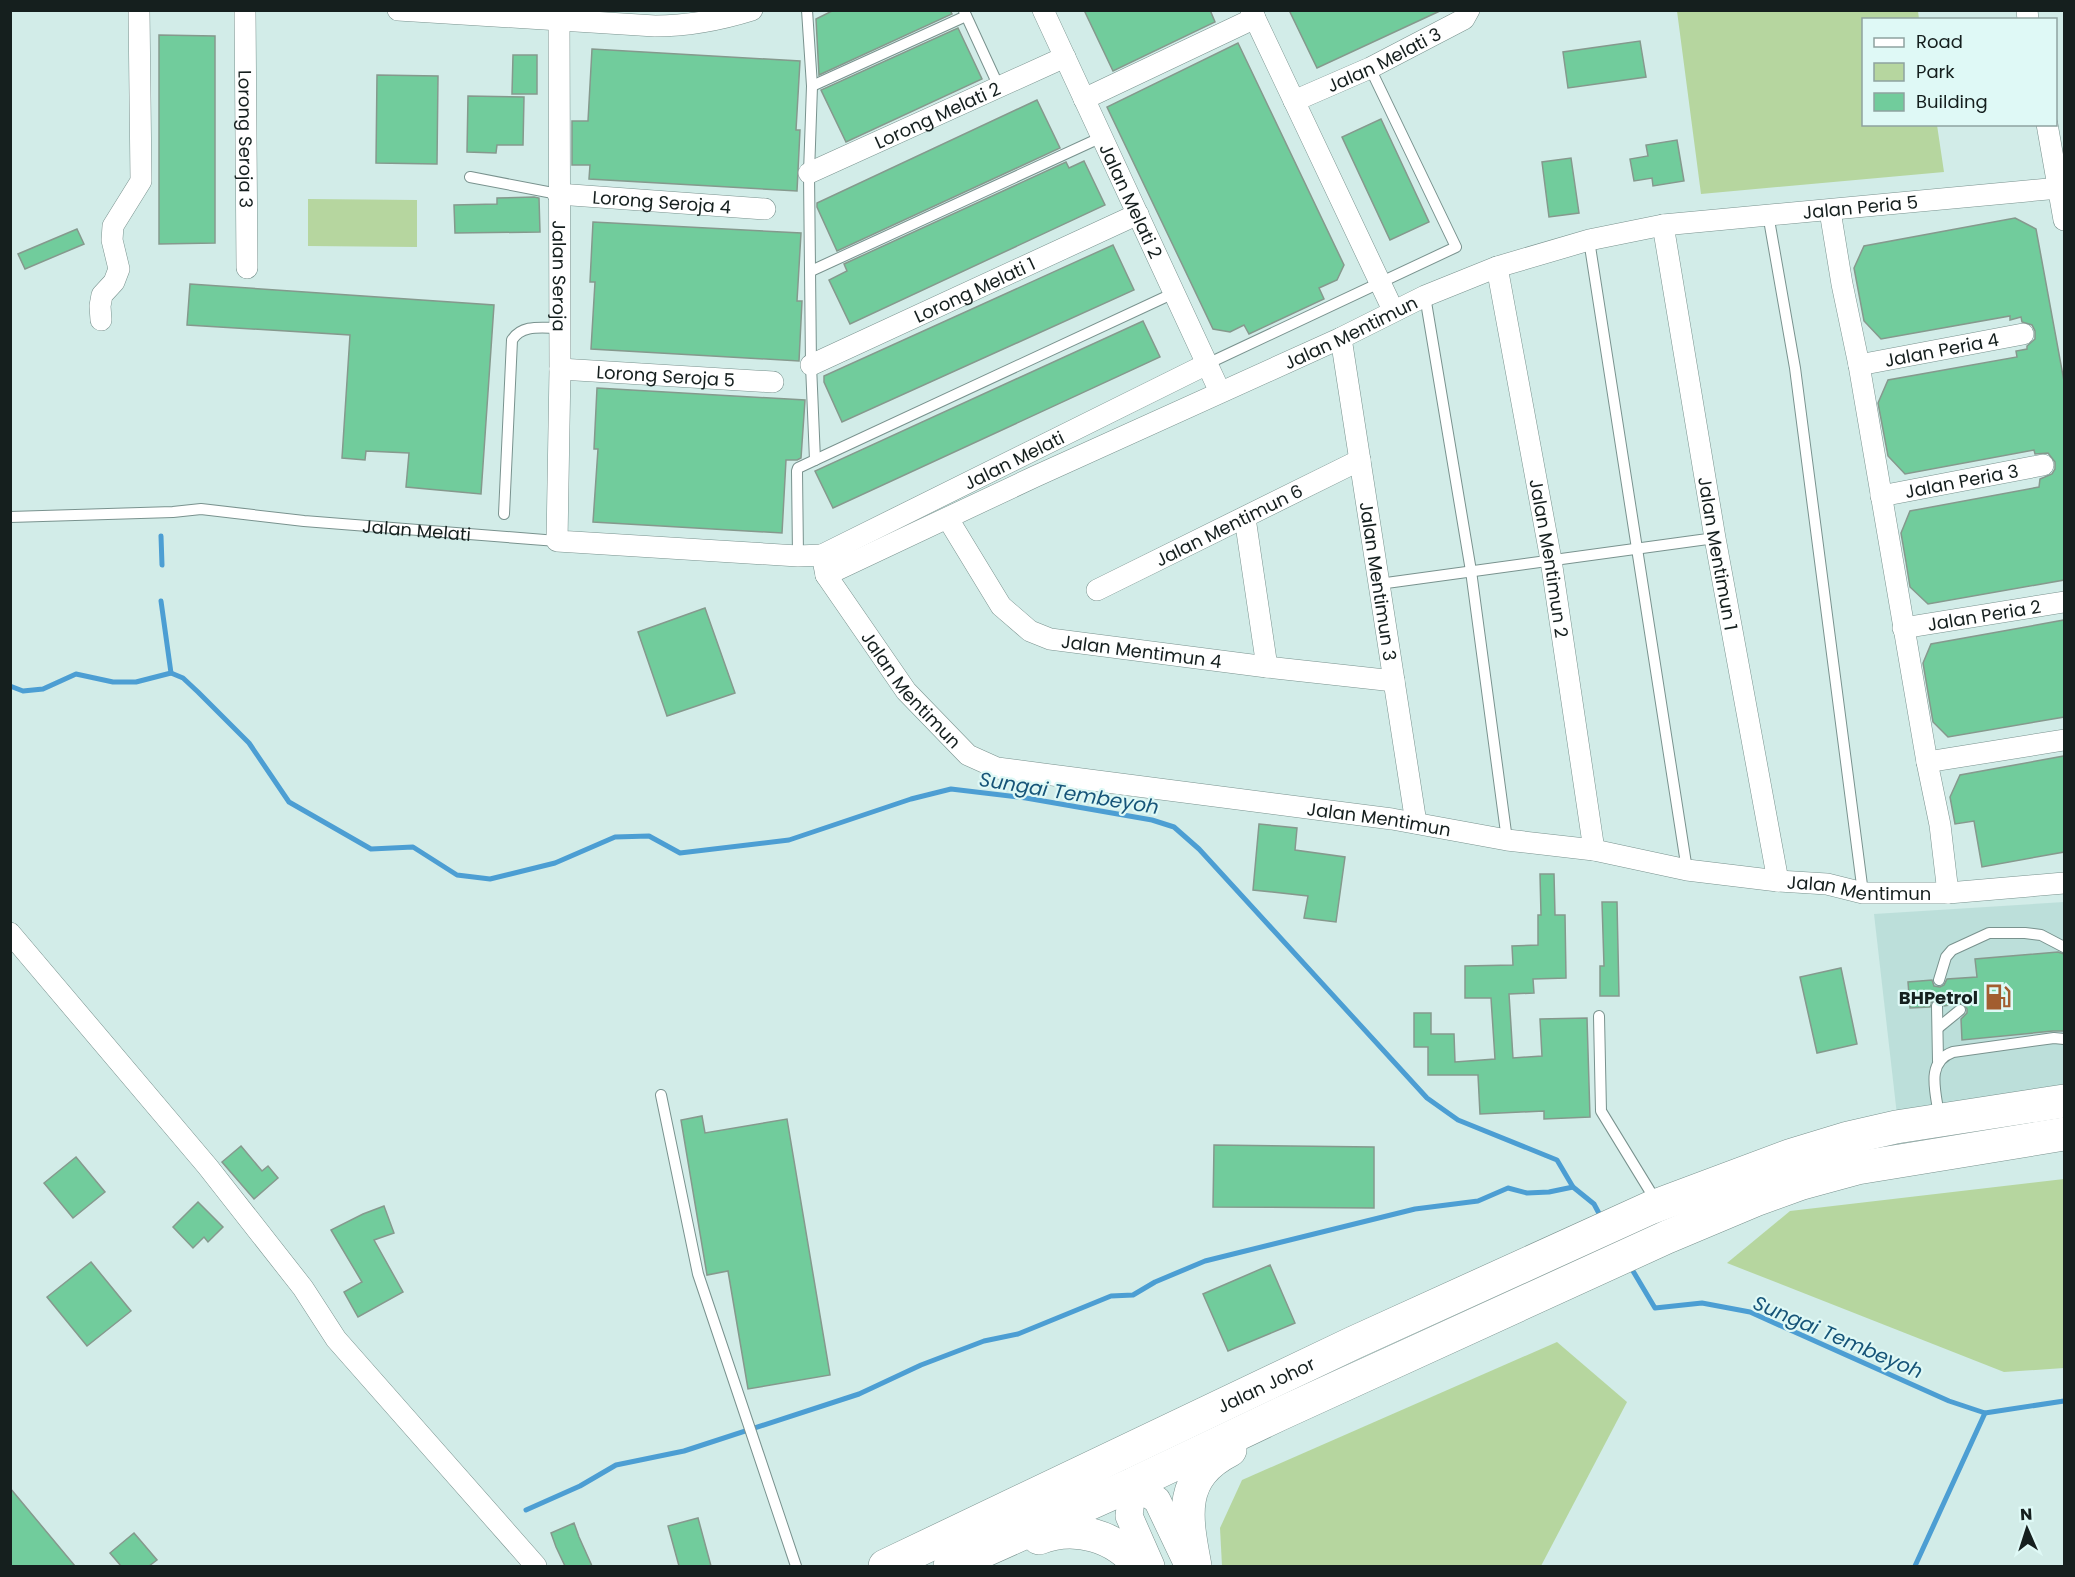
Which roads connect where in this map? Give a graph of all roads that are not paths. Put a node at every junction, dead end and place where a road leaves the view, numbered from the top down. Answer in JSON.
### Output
{"nodes":[{"id":1,"x":139,"y":10,"type":"edge"},
{"id":2,"x":245,"y":10,"type":"edge"},
{"id":3,"x":398,"y":10,"type":"edge"},
{"id":4,"x":752,"y":10,"type":"edge"},
{"id":5,"x":807,"y":10,"type":"edge"},
{"id":6,"x":1043,"y":10,"type":"edge"},
{"id":7,"x":1469,"y":10,"type":"edge"},
{"id":8,"x":965,"y":13,"type":"edge"},
{"id":9,"x":731,"y":14,"type":"edge"},
{"id":10,"x":1253,"y":14,"type":"edge"},
{"id":11,"x":559,"y":16,"type":"edge"},
{"id":12,"x":1065,"y":57,"type":"junction"},
{"id":13,"x":1370,"y":68,"type":"junction"},
{"id":14,"x":812,"y":86,"type":"junction"},
{"id":15,"x":999,"y":87,"type":"junction"},
{"id":16,"x":1084,"y":99,"type":"junction"},
{"id":17,"x":1294,"y":101,"type":"junction"},
{"id":18,"x":2047,"y":126,"type":"edge"},
{"id":19,"x":1102,"y":137,"type":"junction"},
{"id":20,"x":809,"y":173,"type":"junction"},
{"id":21,"x":470,"y":177,"type":"dead end"},
{"id":22,"x":2059,"y":188,"type":"junction"},
{"id":23,"x":558,"y":194,"type":"junction"},
{"id":24,"x":765,"y":209,"type":"dead end"},
{"id":25,"x":1830,"y":211,"type":"junction"},
{"id":26,"x":1138,"y":214,"type":"junction"},
{"id":27,"x":1768,"y":214,"type":"junction"},
{"id":28,"x":2064,"y":220,"type":"edge"},
{"id":29,"x":1663,"y":225,"type":"junction"},
{"id":30,"x":1589,"y":240,"type":"junction"},
{"id":31,"x":1497,"y":267,"type":"junction"},
{"id":32,"x":247,"y":268,"type":"dead end"},
{"id":33,"x":812,"y":270,"type":"junction"},
{"id":34,"x":1380,"y":282,"type":"junction"},
{"id":35,"x":1174,"y":293,"type":"junction"},
{"id":36,"x":1425,"y":296,"type":"junction"},
{"id":37,"x":1393,"y":310,"type":"junction"},
{"id":38,"x":101,"y":320,"type":"dead end"},
{"id":39,"x":558,"y":328,"type":"junction"},
{"id":40,"x":2024,"y":334,"type":"dead end"},
{"id":41,"x":1341,"y":338,"type":"junction"},
{"id":42,"x":1208,"y":364,"type":"junction"},
{"id":43,"x":812,"y":365,"type":"junction"},
{"id":44,"x":1859,"y":365,"type":"junction"},
{"id":45,"x":560,"y":369,"type":"junction"},
{"id":46,"x":772,"y":382,"type":"dead end"},
{"id":47,"x":1220,"y":392,"type":"junction"},
{"id":48,"x":815,"y":460,"type":"junction"},
{"id":49,"x":1360,"y":460,"type":"junction"},
{"id":50,"x":2043,"y":465,"type":"dead end"},
{"id":51,"x":1881,"y":496,"type":"junction"},
{"id":52,"x":504,"y":514,"type":"dead end"},
{"id":53,"x":10,"y":517,"type":"edge"},
{"id":54,"x":1245,"y":518,"type":"junction"},
{"id":55,"x":948,"y":519,"type":"junction"},
{"id":56,"x":1715,"y":538,"type":"junction"},
{"id":57,"x":556,"y":541,"type":"junction"},
{"id":58,"x":1636,"y":549,"type":"junction"},
{"id":59,"x":798,"y":556,"type":"junction"},
{"id":60,"x":1551,"y":560,"type":"junction"},
{"id":61,"x":824,"y":565,"type":"junction"},
{"id":62,"x":1471,"y":571,"type":"junction"},
{"id":63,"x":1379,"y":584,"type":"junction"},
{"id":64,"x":1097,"y":590,"type":"dead end"},
{"id":65,"x":2064,"y":602,"type":"edge"},
{"id":66,"x":1903,"y":628,"type":"junction"},
{"id":67,"x":1267,"y":667,"type":"junction"},
{"id":68,"x":1394,"y":681,"type":"junction"},
{"id":69,"x":2064,"y":740,"type":"edge"},
{"id":70,"x":1927,"y":762,"type":"junction"},
{"id":71,"x":1416,"y":824,"type":"junction"},
{"id":72,"x":1507,"y":840,"type":"junction"},
{"id":73,"x":1594,"y":850,"type":"junction"},
{"id":74,"x":1687,"y":870,"type":"junction"},
{"id":75,"x":1778,"y":881,"type":"junction"},
{"id":76,"x":2064,"y":882,"type":"edge"},
{"id":77,"x":1863,"y":893,"type":"junction"},
{"id":78,"x":1948,"y":893,"type":"junction"},
{"id":79,"x":10,"y":933,"type":"edge"},
{"id":80,"x":2064,"y":947,"type":"edge"},
{"id":81,"x":1939,"y":980,"type":"dead end"},
{"id":82,"x":1937,"y":1006,"type":"dead end"},
{"id":83,"x":1960,"y":1010,"type":"dead end"},
{"id":84,"x":1599,"y":1016,"type":"dead end"},
{"id":85,"x":1938,"y":1028,"type":"junction"},
{"id":86,"x":2064,"y":1039,"type":"edge"},
{"id":87,"x":1938,"y":1061,"type":"junction"},
{"id":88,"x":662,"y":1095,"type":"dead end"},
{"id":89,"x":2064,"y":1101,"type":"edge"},
{"id":90,"x":1990,"y":1134,"type":"dead end"},
{"id":91,"x":1943,"y":1135,"type":"junction"},
{"id":92,"x":2057,"y":1140,"type":"edge"},
{"id":93,"x":1665,"y":1220,"type":"junction"},
{"id":94,"x":1280,"y":1414,"type":"junction"},
{"id":95,"x":1180,"y":1426,"type":"junction"},
{"id":96,"x":1056,"y":1484,"type":"junction"},
{"id":97,"x":1133,"y":1484,"type":"junction"},
{"id":98,"x":963,"y":1561,"type":"edge"},
{"id":99,"x":536,"y":1566,"type":"edge"},
{"id":100,"x":796,"y":1566,"type":"edge"},
{"id":101,"x":885,"y":1566,"type":"edge"},
{"id":102,"x":1139,"y":1566,"type":"edge"},
{"id":103,"x":1151,"y":1566,"type":"edge"},
{"id":104,"x":1189,"y":1566,"type":"edge"},
{"id":105,"x":1195,"y":1566,"type":"edge"}],
"edges":[{"from":1,"to":38,"type":"street"},
{"from":2,"to":32,"type":"street","name":"Lorong Seroja 3"},
{"from":3,"to":11,"type":"street"},
{"from":4,"to":9,"type":"street"},
{"from":5,"to":14,"type":"lane"},
{"from":6,"to":12,"type":"street","name":"Jalan Melati 2"},
{"from":7,"to":13,"type":"street","name":"Jalan Melati 3"},
{"from":8,"to":14,"type":"lane"},
{"from":8,"to":15,"type":"lane"},
{"from":9,"to":11,"type":"street"},
{"from":10,"to":16,"type":"street"},
{"from":10,"to":17,"type":"street"},
{"from":11,"to":23,"type":"street","name":"Jalan Seroja"},
{"from":12,"to":15,"type":"street","name":"Lorong Melati 2"},
{"from":12,"to":16,"type":"street","name":"Jalan Melati 2"},
{"from":13,"to":17,"type":"street","name":"Jalan Melati 3"},
{"from":13,"to":34,"type":"lane"},
{"from":14,"to":20,"type":"lane"},
{"from":15,"to":20,"type":"street","name":"Lorong Melati 2"},
{"from":16,"to":19,"type":"street","name":"Jalan Melati 2"},
{"from":17,"to":34,"type":"street"},
{"from":18,"to":22,"type":"street"},
{"from":19,"to":26,"type":"street","name":"Jalan Melati 2"},
{"from":19,"to":33,"type":"lane"},
{"from":20,"to":33,"type":"lane"},
{"from":21,"to":23,"type":"lane"},
{"from":22,"to":25,"type":"street","name":"Jalan Peria 5"},
{"from":22,"to":28,"type":"street"},
{"from":23,"to":24,"type":"street","name":"Lorong Seroja 4"},
{"from":23,"to":39,"type":"street","name":"Jalan Seroja"},
{"from":25,"to":27,"type":"street","name":"Jalan Peria 5"},
{"from":25,"to":44,"type":"street"},
{"from":26,"to":35,"type":"street","name":"Jalan Melati 2"},
{"from":26,"to":43,"type":"street","name":"Lorong Melati 1"},
{"from":27,"to":29,"type":"street","name":"Jalan Peria 5"},
{"from":27,"to":77,"type":"lane"},
{"from":29,"to":30,"type":"street","name":"Jalan Mentimun"},
{"from":29,"to":56,"type":"street","name":"Jalan Mentimun 1"},
{"from":30,"to":31,"type":"street","name":"Jalan Mentimun"},
{"from":30,"to":58,"type":"lane"},
{"from":31,"to":36,"type":"street","name":"Jalan Mentimun"},
{"from":31,"to":60,"type":"street","name":"Jalan Mentimun 2"},
{"from":33,"to":43,"type":"lane"},
{"from":34,"to":37,"type":"street"},
{"from":34,"to":42,"type":"lane"},
{"from":35,"to":42,"type":"street","name":"Jalan Melati 2"},
{"from":35,"to":48,"type":"lane"},
{"from":36,"to":37,"type":"street","name":"Jalan Mentimun"},
{"from":36,"to":62,"type":"lane"},
{"from":37,"to":41,"type":"street","name":"Jalan Mentimun"},
{"from":39,"to":45,"type":"street","name":"Jalan Seroja"},
{"from":39,"to":52,"type":"lane"},
{"from":40,"to":44,"type":"street","name":"Jalan Peria 4"},
{"from":41,"to":47,"type":"street","name":"Jalan Mentimun"},
{"from":41,"to":49,"type":"street","name":"Jalan Mentimun 3"},
{"from":42,"to":47,"type":"street","name":"Jalan Melati 2"},
{"from":42,"to":61,"type":"street","name":"Jalan Melati"},
{"from":43,"to":48,"type":"lane"},
{"from":44,"to":51,"type":"street"},
{"from":45,"to":46,"type":"street","name":"Lorong Seroja 5"},
{"from":45,"to":57,"type":"street","name":"Jalan Seroja"},
{"from":47,"to":55,"type":"street","name":"Jalan Mentimun"},
{"from":48,"to":59,"type":"lane"},
{"from":49,"to":54,"type":"street","name":"Jalan Mentimun 6"},
{"from":49,"to":63,"type":"street","name":"Jalan Mentimun 3"},
{"from":50,"to":51,"type":"street","name":"Jalan Peria 3"},
{"from":51,"to":66,"type":"street"},
{"from":53,"to":57,"type":"lane","name":"Jalan Melati"},
{"from":54,"to":64,"type":"street","name":"Jalan Mentimun 6"},
{"from":54,"to":67,"type":"street"},
{"from":55,"to":61,"type":"street","name":"Jalan Mentimun"},
{"from":55,"to":67,"type":"street","name":"Jalan Mentimun 4"},
{"from":56,"to":58,"type":"lane"},
{"from":56,"to":75,"type":"street","name":"Jalan Mentimun 1"},
{"from":57,"to":59,"type":"street","name":"Jalan Melati"},
{"from":58,"to":60,"type":"lane"},
{"from":58,"to":74,"type":"lane"},
{"from":59,"to":61,"type":"street","name":"Jalan Melati"},
{"from":60,"to":62,"type":"lane"},
{"from":60,"to":73,"type":"street","name":"Jalan Mentimun 2"},
{"from":61,"to":71,"type":"street","name":"Jalan Mentimun"},
{"from":62,"to":63,"type":"lane"},
{"from":62,"to":72,"type":"lane"},
{"from":63,"to":68,"type":"street","name":"Jalan Mentimun 3"},
{"from":65,"to":66,"type":"street","name":"Jalan Peria 2"},
{"from":66,"to":70,"type":"street"},
{"from":67,"to":68,"type":"street","name":"Jalan Mentimun 4"},
{"from":68,"to":71,"type":"street","name":"Jalan Mentimun 3"},
{"from":69,"to":70,"type":"street"},
{"from":70,"to":78,"type":"street"},
{"from":71,"to":72,"type":"street","name":"Jalan Mentimun"},
{"from":72,"to":73,"type":"street","name":"Jalan Mentimun"},
{"from":73,"to":74,"type":"street","name":"Jalan Mentimun"},
{"from":74,"to":75,"type":"street","name":"Jalan Mentimun"},
{"from":75,"to":77,"type":"street","name":"Jalan Mentimun"},
{"from":76,"to":78,"type":"street","name":"Jalan Mentimun"},
{"from":77,"to":78,"type":"street","name":"Jalan Mentimun"},
{"from":79,"to":99,"type":"street"},
{"from":80,"to":81,"type":"lane"},
{"from":82,"to":85,"type":"lane"},
{"from":83,"to":85,"type":"lane"},
{"from":84,"to":93,"type":"lane"},
{"from":85,"to":87,"type":"lane"},
{"from":86,"to":87,"type":"lane"},
{"from":87,"to":91,"type":"lane"},
{"from":88,"to":100,"type":"lane"},
{"from":89,"to":91,"type":"highway"},
{"from":90,"to":92,"type":"lane"},
{"from":91,"to":92,"type":"highway"},
{"from":91,"to":93,"type":"highway"},
{"from":93,"to":94,"type":"highway","name":"Jalan Johor"},
{"from":93,"to":95,"type":"highway","name":"Jalan Johor"},
{"from":94,"to":97,"type":"highway","name":"Jalan Johor"},
{"from":94,"to":105,"type":"highway"},
{"from":95,"to":96,"type":"highway","name":"Jalan Johor"},
{"from":95,"to":97,"type":"highway"},
{"from":96,"to":97,"type":"highway"},
{"from":96,"to":101,"type":"highway","name":"Jalan Johor"},
{"from":97,"to":98,"type":"highway","name":"Jalan Johor"},
{"from":97,"to":103,"type":"street"},
{"from":97,"to":104,"type":"street"},
{"from":98,"to":102,"type":"highway"}]}
